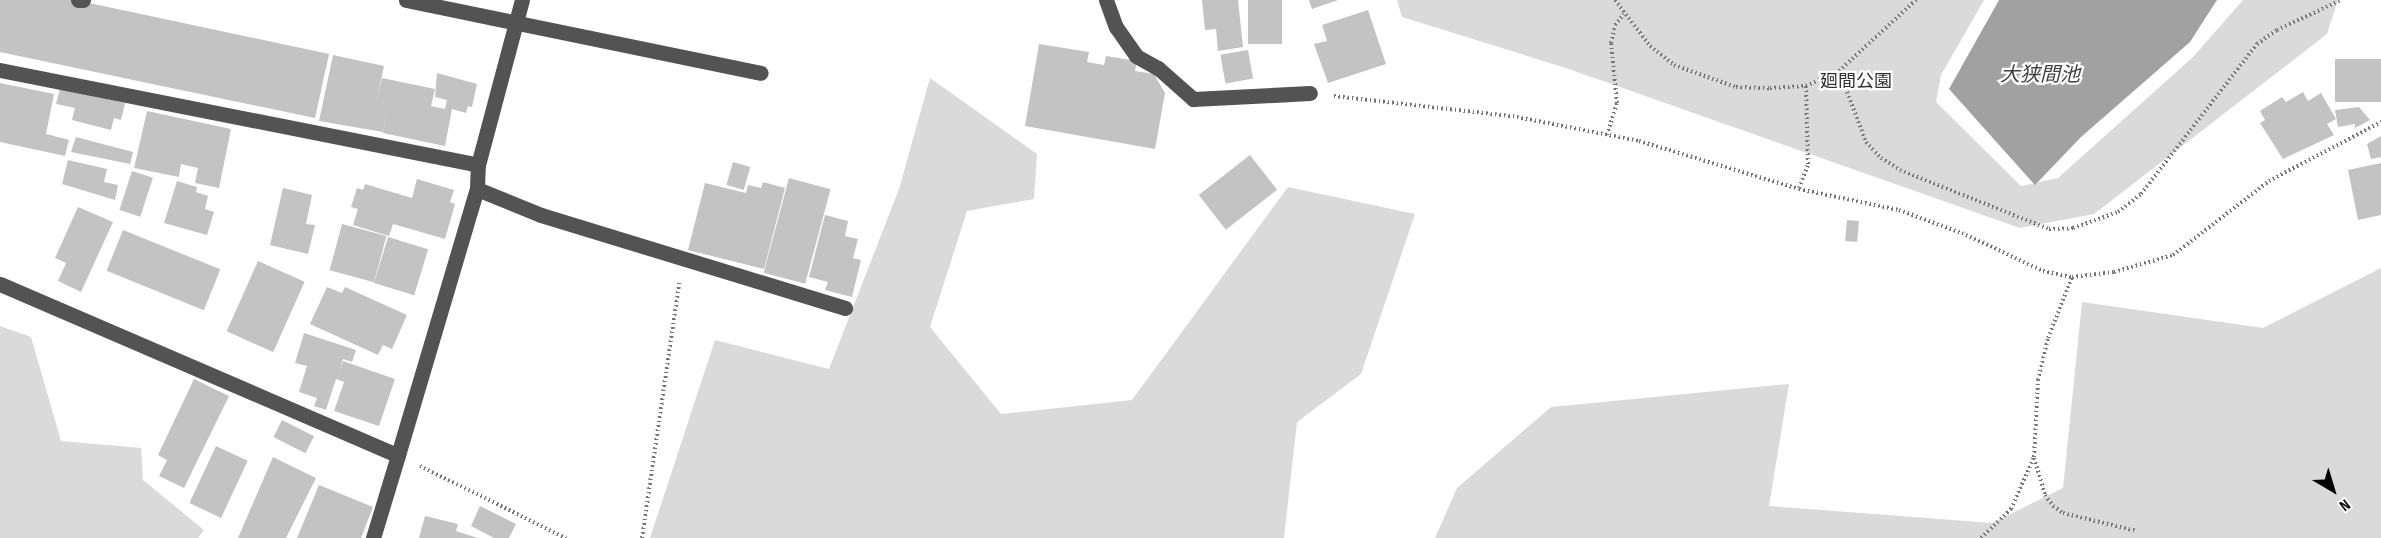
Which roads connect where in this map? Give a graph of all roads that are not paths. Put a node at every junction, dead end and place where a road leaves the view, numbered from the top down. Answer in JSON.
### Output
{"nodes":[{"id":1,"x":78,"y":0,"type":"edge"},
{"id":2,"x":83,"y":0,"type":"edge"},
{"id":3,"x":406,"y":0,"type":"edge"},
{"id":4,"x":522,"y":0,"type":"edge"},
{"id":5,"x":1106,"y":0,"type":"edge"},
{"id":6,"x":518,"y":21,"type":"junction"},
{"id":7,"x":0,"y":70,"type":"edge"},
{"id":8,"x":761,"y":73,"type":"dead end"},
{"id":9,"x":1310,"y":93,"type":"road end"},
{"id":10,"x":478,"y":165,"type":"junction"},
{"id":11,"x":477,"y":189,"type":"junction"},
{"id":12,"x":0,"y":284,"type":"edge"},
{"id":13,"x":845,"y":308,"type":"dead end"},
{"id":14,"x":398,"y":455,"type":"junction"},
{"id":15,"x":373,"y":538,"type":"edge"}],
"edges":[{"from":1,"to":2,"type":"street"},
{"from":3,"to":6,"type":"street"},
{"from":4,"to":6,"type":"street"},
{"from":5,"to":9,"type":"street"},
{"from":6,"to":8,"type":"street"},
{"from":6,"to":10,"type":"street"},
{"from":7,"to":10,"type":"street"},
{"from":10,"to":11,"type":"street"},
{"from":11,"to":13,"type":"street"},
{"from":11,"to":14,"type":"street"},
{"from":12,"to":14,"type":"street"},
{"from":14,"to":15,"type":"street"}]}
